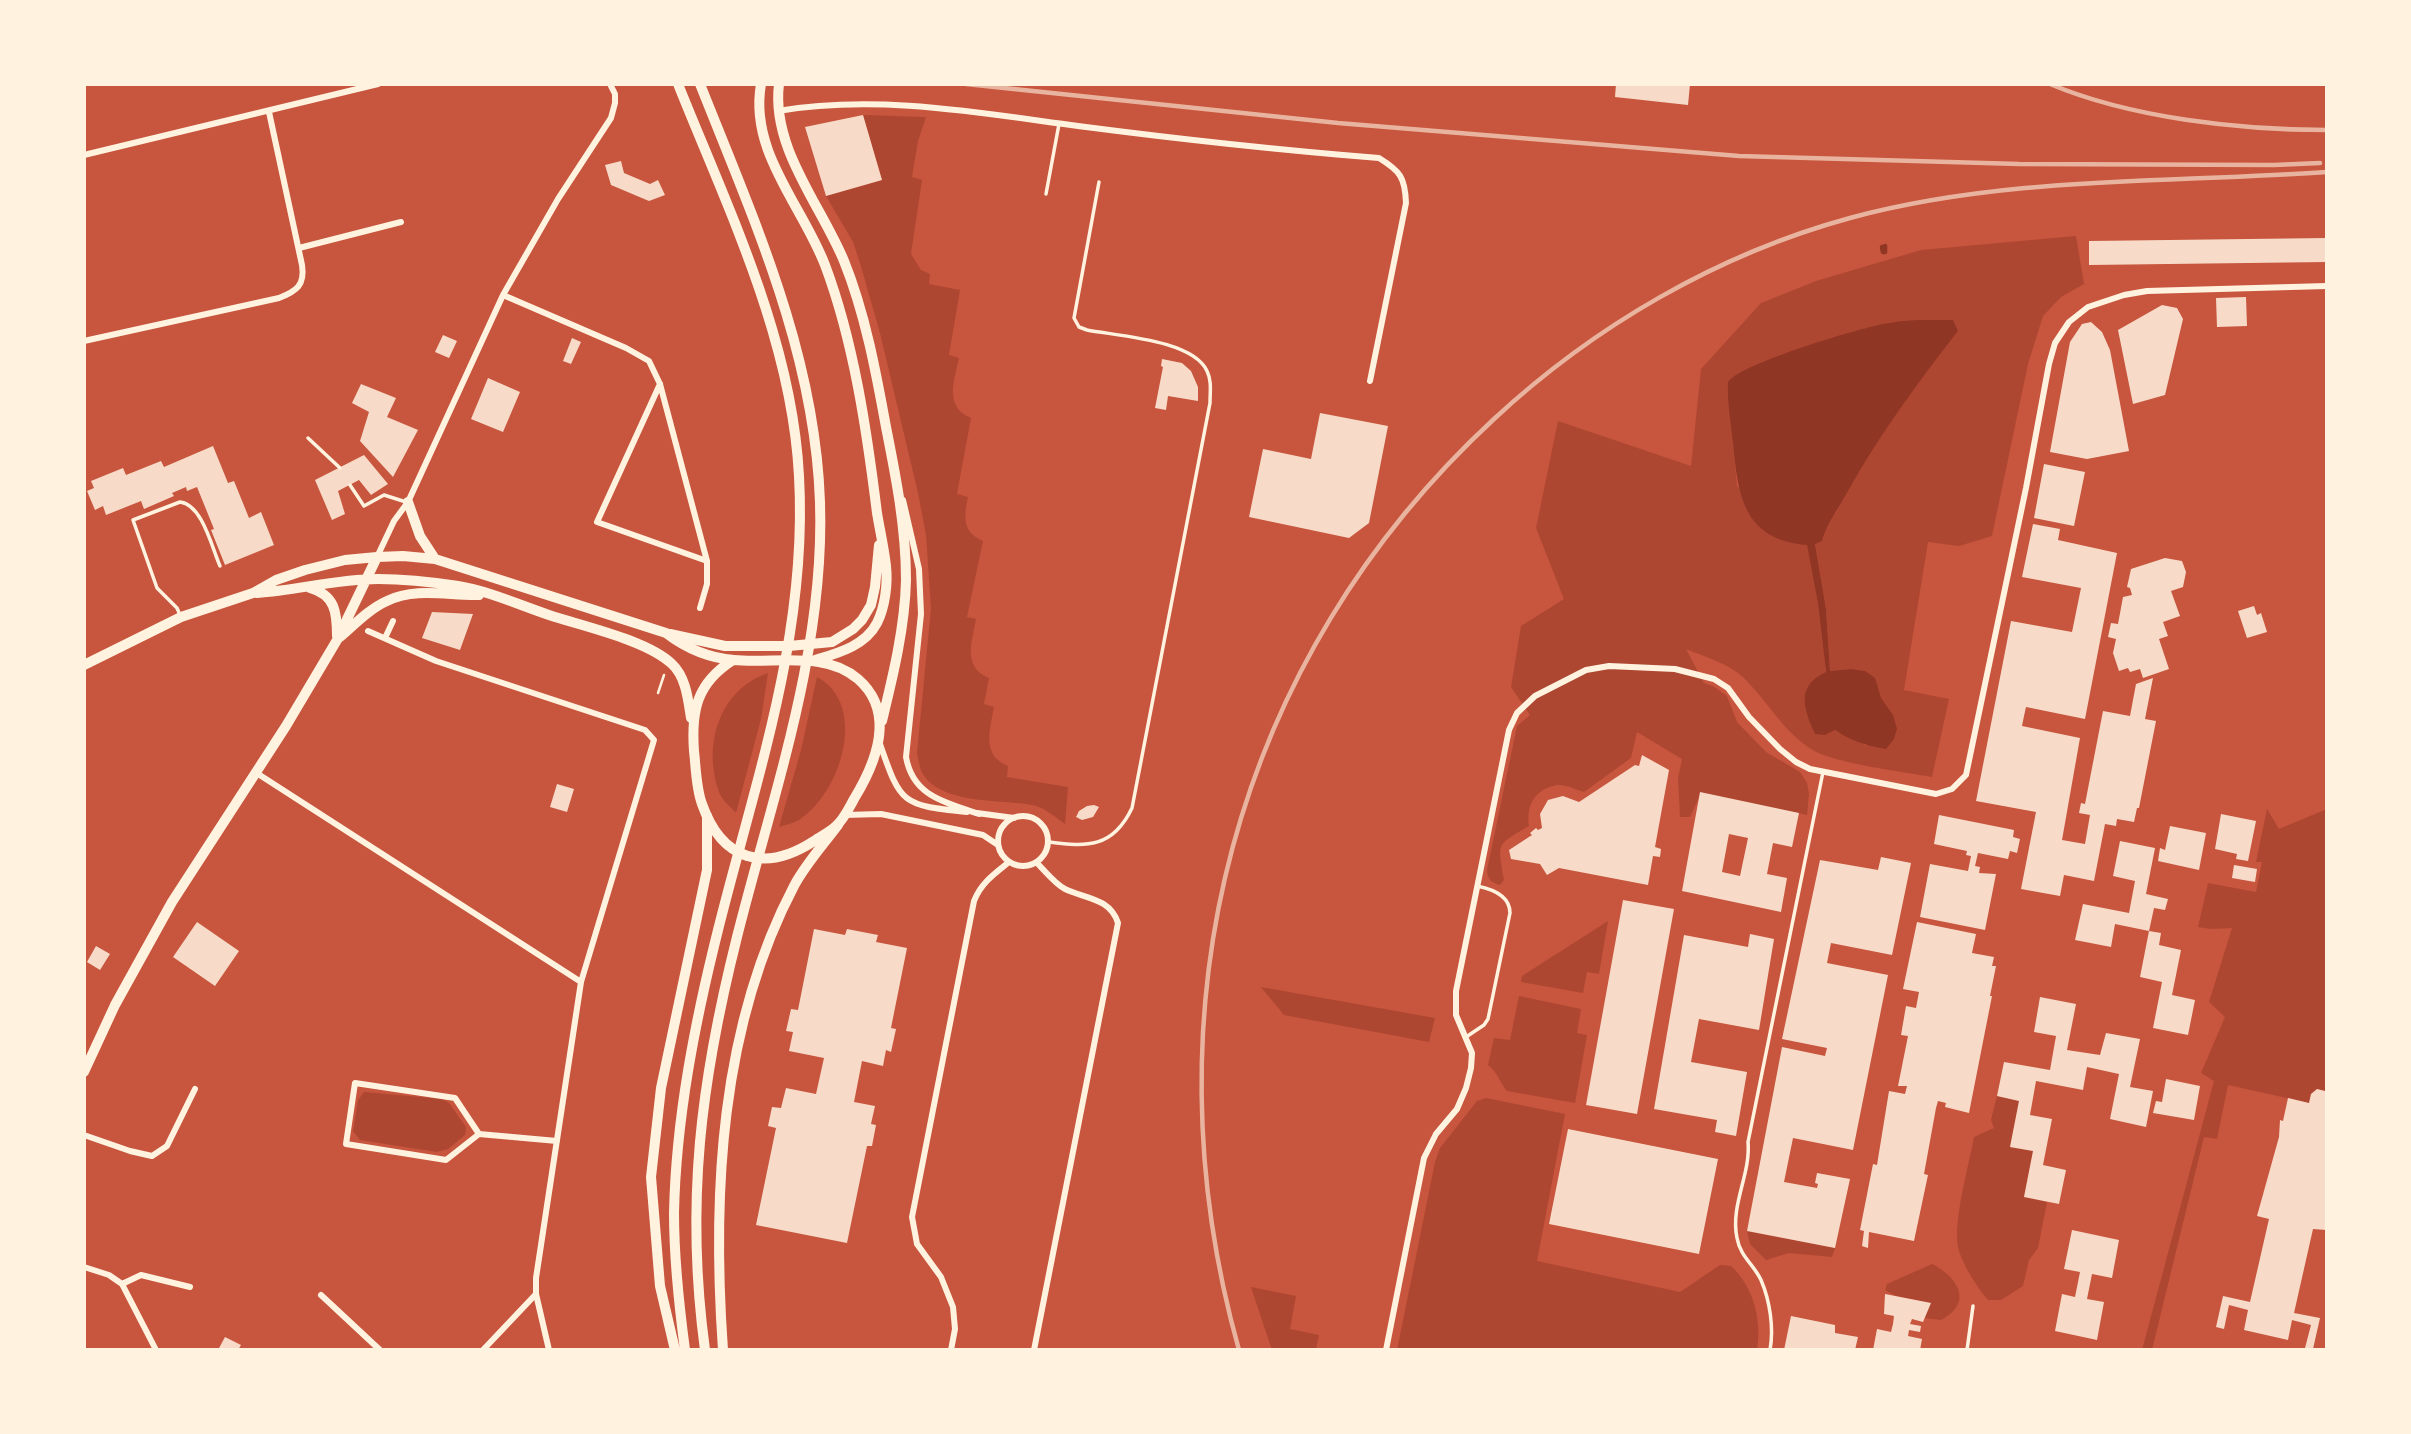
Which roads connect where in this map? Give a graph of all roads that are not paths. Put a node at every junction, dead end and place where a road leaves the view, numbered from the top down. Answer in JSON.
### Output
{"nodes":[{"id":1,"x":378,"y":84,"type":"edge"},
{"id":2,"x":678,"y":84,"type":"edge"},
{"id":3,"x":701,"y":84,"type":"edge"},
{"id":4,"x":761,"y":84,"type":"edge"},
{"id":5,"x":779,"y":84,"type":"edge"},
{"id":6,"x":611,"y":85,"type":"edge"},
{"id":7,"x":778,"y":111,"type":"junction"},
{"id":8,"x":269,"y":112,"type":"junction"},
{"id":9,"x":1059,"y":123,"type":"junction"},
{"id":10,"x":84,"y":155,"type":"edge"},
{"id":11,"x":1099,"y":183,"type":"dead end"},
{"id":12,"x":1046,"y":194,"type":"dead end"},
{"id":13,"x":401,"y":222,"type":"dead end"},
{"id":14,"x":299,"y":248,"type":"junction"},
{"id":15,"x":2327,"y":286,"type":"edge"},
{"id":16,"x":503,"y":295,"type":"junction"},
{"id":17,"x":84,"y":341,"type":"edge"},
{"id":18,"x":1370,"y":381,"type":"dead end"},
{"id":19,"x":660,"y":384,"type":"junction"},
{"id":20,"x":307,"y":438,"type":"dead end"},
{"id":21,"x":894,"y":466,"type":"junction"},
{"id":22,"x":340,"y":468,"type":"dead end"},
{"id":23,"x":350,"y":485,"type":"dead end"},
{"id":24,"x":408,"y":502,"type":"junction"},
{"id":25,"x":880,"y":532,"type":"junction"},
{"id":26,"x":377,"y":557,"type":"junction"},
{"id":27,"x":435,"y":559,"type":"junction"},
{"id":28,"x":707,"y":561,"type":"junction"},
{"id":29,"x":220,"y":566,"type":"dead end"},
{"id":30,"x":366,"y":579,"type":"junction"},
{"id":31,"x":303,"y":586,"type":"junction"},
{"id":32,"x":253,"y":593,"type":"junction"},
{"id":33,"x":490,"y":595,"type":"junction"},
{"id":34,"x":700,"y":608,"type":"dead end"},
{"id":35,"x":181,"y":617,"type":"junction"},
{"id":36,"x":393,"y":621,"type":"dead end"},
{"id":37,"x":368,"y":632,"type":"dead end"},
{"id":38,"x":666,"y":633,"type":"junction"},
{"id":39,"x":385,"y":638,"type":"junction"},
{"id":40,"x":337,"y":640,"type":"junction"},
{"id":41,"x":733,"y":660,"type":"junction"},
{"id":42,"x":815,"y":660,"type":"junction"},
{"id":43,"x":84,"y":664,"type":"edge"},
{"id":44,"x":692,"y":724,"type":"junction"},
{"id":45,"x":881,"y":729,"type":"junction"},
{"id":46,"x":880,"y":744,"type":"junction"},
{"id":47,"x":255,"y":772,"type":"junction"},
{"id":48,"x":1823,"y":772,"type":"junction"},
{"id":49,"x":979,"y":814,"type":"junction"},
{"id":50,"x":844,"y":815,"type":"junction"},
{"id":51,"x":706,"y":816,"type":"junction"},
{"id":52,"x":1014,"y":818,"type":"junction"},
{"id":53,"x":838,"y":825,"type":"junction"},
{"id":54,"x":1049,"y":842,"type":"junction"},
{"id":55,"x":998,"y":845,"type":"junction"},
{"id":56,"x":1009,"y":862,"type":"junction"},
{"id":57,"x":1037,"y":863,"type":"junction"},
{"id":58,"x":1478,"y":886,"type":"junction"},
{"id":59,"x":581,"y":982,"type":"junction"},
{"id":60,"x":1466,"y":1037,"type":"junction"},
{"id":61,"x":84,"y":1072,"type":"edge"},
{"id":62,"x":195,"y":1089,"type":"dead end"},
{"id":63,"x":479,"y":1134,"type":"junction"},
{"id":64,"x":84,"y":1135,"type":"edge"},
{"id":65,"x":557,"y":1141,"type":"junction"},
{"id":66,"x":84,"y":1267,"type":"edge"},
{"id":67,"x":122,"y":1284,"type":"junction"},
{"id":68,"x":190,"y":1287,"type":"dead end"},
{"id":69,"x":537,"y":1294,"type":"junction"},
{"id":70,"x":321,"y":1295,"type":"dead end"},
{"id":71,"x":1973,"y":1306,"type":"dead end"},
{"id":72,"x":156,"y":1350,"type":"edge"},
{"id":73,"x":380,"y":1350,"type":"edge"},
{"id":74,"x":483,"y":1350,"type":"edge"},
{"id":75,"x":549,"y":1350,"type":"edge"},
{"id":76,"x":675,"y":1350,"type":"edge"},
{"id":77,"x":685,"y":1350,"type":"edge"},
{"id":78,"x":705,"y":1350,"type":"edge"},
{"id":79,"x":723,"y":1350,"type":"edge"},
{"id":80,"x":951,"y":1350,"type":"edge"},
{"id":81,"x":1034,"y":1350,"type":"edge"},
{"id":82,"x":1386,"y":1350,"type":"edge"},
{"id":83,"x":1770,"y":1350,"type":"edge"},
{"id":84,"x":1967,"y":1350,"type":"edge"}],
"edges":[{"from":1,"to":8,"type":"street"},
{"from":2,"to":77,"type":"highway"},
{"from":3,"to":78,"type":"highway"},
{"from":4,"to":25,"type":"main road"},
{"from":5,"to":7,"type":"main road"},
{"from":6,"to":16,"type":"street"},
{"from":7,"to":9,"type":"street"},
{"from":7,"to":21,"type":"main road"},
{"from":8,"to":10,"type":"street"},
{"from":8,"to":14,"type":"street"},
{"from":9,"to":12,"type":"lane"},
{"from":9,"to":18,"type":"street"},
{"from":11,"to":54,"type":"lane"},
{"from":13,"to":14,"type":"street"},
{"from":14,"to":17,"type":"street"},
{"from":15,"to":48,"type":"street"},
{"from":16,"to":19,"type":"street"},
{"from":16,"to":24,"type":"street"},
{"from":19,"to":28,"type":"street"},
{"from":19,"to":28,"type":"street"},
{"from":20,"to":22,"type":"lane"},
{"from":21,"to":45,"type":"main road"},
{"from":21,"to":49,"type":"street"},
{"from":23,"to":24,"type":"lane"},
{"from":24,"to":26,"type":"street"},
{"from":24,"to":27,"type":"main road"},
{"from":25,"to":38,"type":"main road"},
{"from":25,"to":42,"type":"main road"},
{"from":26,"to":27,"type":"main road"},
{"from":26,"to":30,"type":"main road"},
{"from":26,"to":32,"type":"main road"},
{"from":27,"to":38,"type":"main road"},
{"from":28,"to":34,"type":"street"},
{"from":29,"to":35,"type":"lane"},
{"from":30,"to":31,"type":"main road"},
{"from":30,"to":33,"type":"main road"},
{"from":30,"to":40,"type":"main road"},
{"from":31,"to":32,"type":"main road"},
{"from":31,"to":40,"type":"main road"},
{"from":32,"to":35,"type":"main road"},
{"from":33,"to":40,"type":"main road"},
{"from":33,"to":44,"type":"main road"},
{"from":35,"to":43,"type":"main road"},
{"from":36,"to":39,"type":"street"},
{"from":37,"to":39,"type":"street"},
{"from":38,"to":41,"type":"main road"},
{"from":39,"to":59,"type":"street"},
{"from":40,"to":47,"type":"main road"},
{"from":41,"to":42,"type":"main road"},
{"from":41,"to":44,"type":"main road"},
{"from":42,"to":45,"type":"main road"},
{"from":44,"to":51,"type":"main road"},
{"from":45,"to":46,"type":"main road"},
{"from":46,"to":49,"type":"street"},
{"from":46,"to":50,"type":"main road"},
{"from":47,"to":59,"type":"street"},
{"from":47,"to":61,"type":"main road"},
{"from":48,"to":58,"type":"street"},
{"from":48,"to":83,"type":"lane"},
{"from":49,"to":52,"type":"street"},
{"from":50,"to":53,"type":"main road"},
{"from":50,"to":55,"type":"street"},
{"from":51,"to":53,"type":"main road"},
{"from":51,"to":76,"type":"highway"},
{"from":52,"to":54,"type":"street"},
{"from":52,"to":55,"type":"street"},
{"from":53,"to":79,"type":"highway"},
{"from":54,"to":57,"type":"street"},
{"from":55,"to":56,"type":"street"},
{"from":56,"to":57,"type":"street"},
{"from":56,"to":80,"type":"street"},
{"from":57,"to":81,"type":"street"},
{"from":58,"to":60,"type":"street"},
{"from":58,"to":60,"type":"lane"},
{"from":59,"to":65,"type":"street"},
{"from":60,"to":82,"type":"street"},
{"from":62,"to":64,"type":"street"},
{"from":63,"to":63,"type":"street"},
{"from":63,"to":65,"type":"street"},
{"from":65,"to":69,"type":"street"},
{"from":66,"to":67,"type":"street"},
{"from":67,"to":68,"type":"street"},
{"from":67,"to":72,"type":"street"},
{"from":69,"to":74,"type":"street"},
{"from":69,"to":75,"type":"street"},
{"from":70,"to":73,"type":"street"},
{"from":71,"to":84,"type":"lane"}]}
